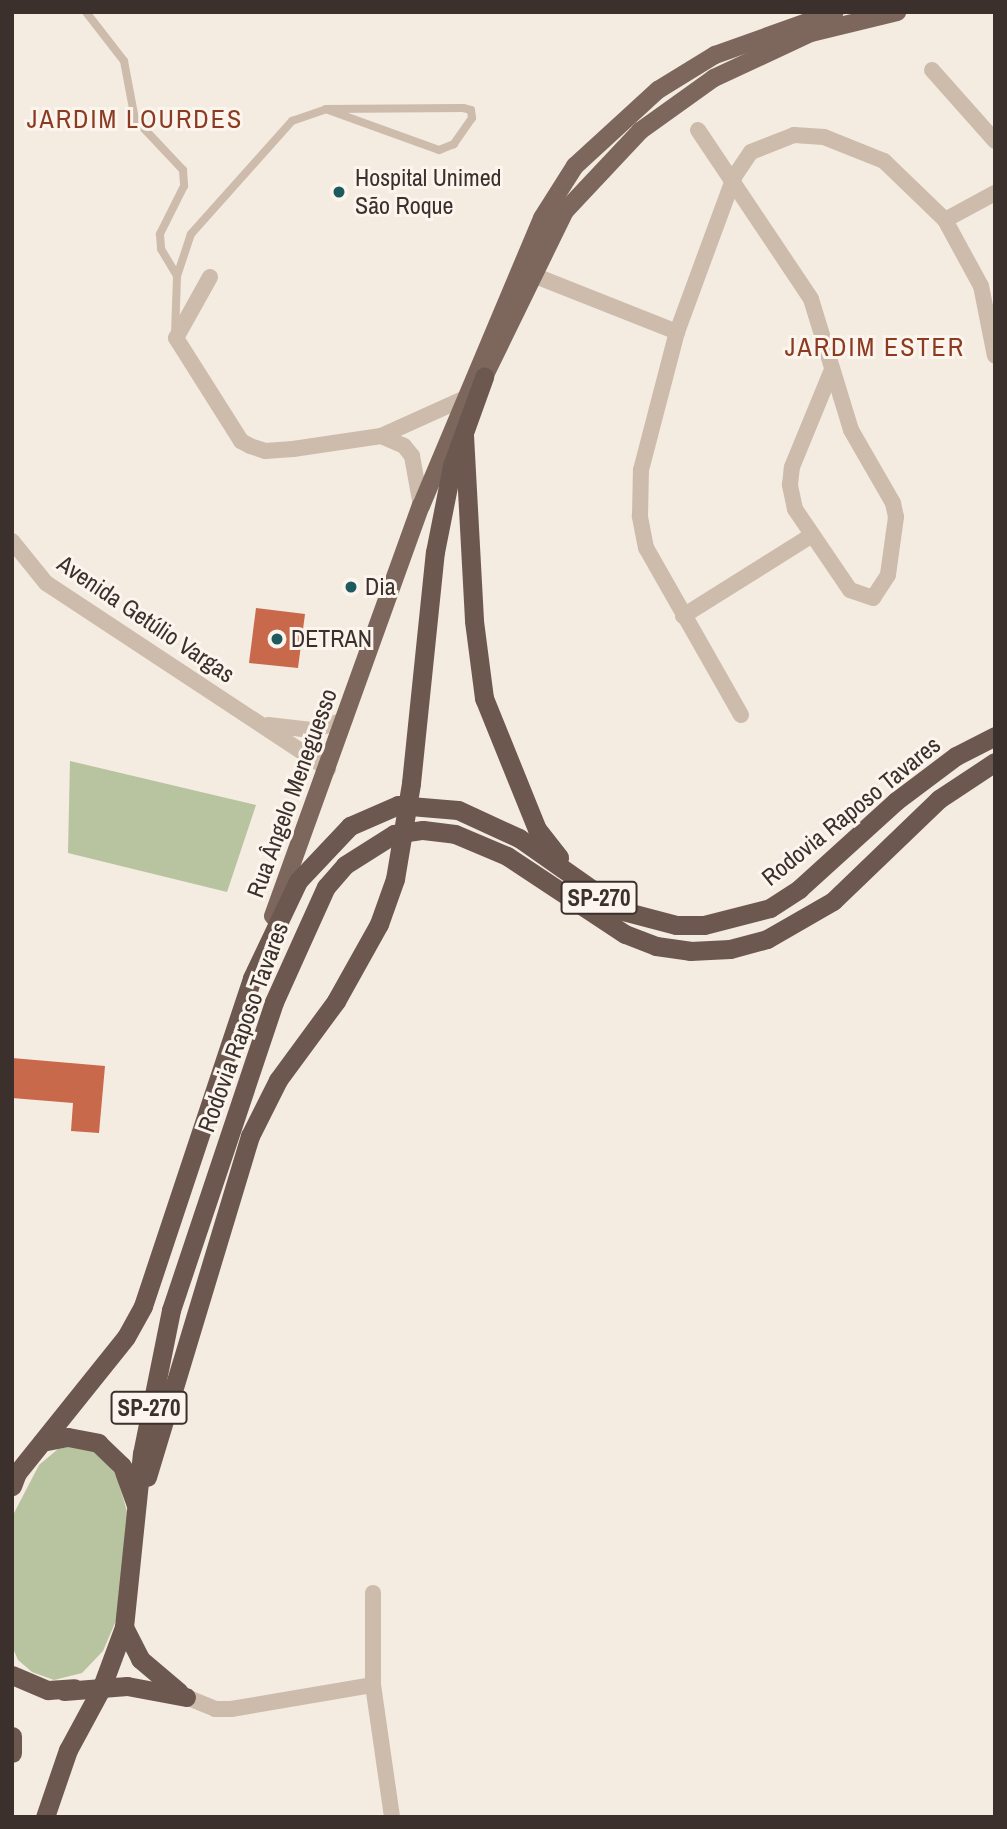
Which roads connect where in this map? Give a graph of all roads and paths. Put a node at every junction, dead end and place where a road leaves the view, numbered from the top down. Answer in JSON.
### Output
{"nodes":[{"id":1,"x":86,"y":12,"type":"edge"},
{"id":2,"x":835,"y":12,"type":"edge"},
{"id":3,"x":897,"y":12,"type":"edge"},
{"id":4,"x":932,"y":71,"type":"dead end"},
{"id":5,"x":326,"y":109,"type":"junction"},
{"id":6,"x":698,"y":130,"type":"dead end"},
{"id":7,"x":995,"y":141,"type":"edge"},
{"id":8,"x":734,"y":177,"type":"junction"},
{"id":9,"x":995,"y":193,"type":"edge"},
{"id":10,"x":944,"y":220,"type":"junction"},
{"id":11,"x":524,"y":272,"type":"junction"},
{"id":12,"x":177,"y":276,"type":"junction"},
{"id":13,"x":210,"y":277,"type":"dead end"},
{"id":14,"x":677,"y":332,"type":"junction"},
{"id":15,"x":176,"y":338,"type":"junction"},
{"id":16,"x":995,"y":356,"type":"edge"},
{"id":17,"x":831,"y":372,"type":"junction"},
{"id":18,"x":484,"y":377,"type":"joint"},
{"id":19,"x":463,"y":399,"type":"junction"},
{"id":20,"x":464,"y":435,"type":"junction"},
{"id":21,"x":381,"y":436,"type":"junction"},
{"id":22,"x":421,"y":506,"type":"junction"},
{"id":23,"x":812,"y":535,"type":"junction"},
{"id":24,"x":12,"y":541,"type":"edge"},
{"id":25,"x":683,"y":616,"type":"junction"},
{"id":26,"x":741,"y":715,"type":"dead end"},
{"id":27,"x":345,"y":720,"type":"junction"},
{"id":28,"x":262,"y":724,"type":"junction"},
{"id":29,"x":995,"y":736,"type":"edge"},
{"id":30,"x":995,"y":762,"type":"edge"},
{"id":31,"x":328,"y":769,"type":"junction"},
{"id":32,"x":577,"y":881,"type":"junction"},
{"id":33,"x":252,"y":978,"type":"junction"},
{"id":34,"x":42,"y":1442,"type":"junction"},
{"id":35,"x":14,"y":1478,"type":"edge"},
{"id":36,"x":139,"y":1502,"type":"junction"},
{"id":37,"x":373,"y":1593,"type":"dead end"},
{"id":38,"x":124,"y":1628,"type":"junction"},
{"id":39,"x":112,"y":1663,"type":"junction"},
{"id":40,"x":12,"y":1675,"type":"edge"},
{"id":41,"x":373,"y":1685,"type":"junction"},
{"id":42,"x":101,"y":1689,"type":"junction"},
{"id":43,"x":64,"y":1691,"type":"junction"},
{"id":44,"x":186,"y":1697,"type":"junction"},
{"id":45,"x":12,"y":1736,"type":"edge"},
{"id":46,"x":12,"y":1753,"type":"edge"},
{"id":47,"x":46,"y":1817,"type":"edge"},
{"id":48,"x":392,"y":1817,"type":"edge"}],
"edges":[{"from":1,"to":12,"type":"lane"},
{"from":2,"to":11,"type":"main road"},
{"from":3,"to":11,"type":"main road"},
{"from":4,"to":7,"type":"street"},
{"from":5,"to":5,"type":"lane"},
{"from":5,"to":12,"type":"lane"},
{"from":6,"to":8,"type":"street"},
{"from":8,"to":10,"type":"street"},
{"from":8,"to":14,"type":"street"},
{"from":8,"to":17,"type":"street"},
{"from":9,"to":10,"type":"street"},
{"from":10,"to":16,"type":"street"},
{"from":11,"to":14,"type":"street"},
{"from":11,"to":18,"type":"main road"},
{"from":11,"to":19,"type":"main road","name":"Rua Ângelo Meneguesso"},
{"from":12,"to":15,"type":"lane"},
{"from":13,"to":15,"type":"street"},
{"from":14,"to":25,"type":"street"},
{"from":15,"to":21,"type":"street"},
{"from":17,"to":23,"type":"street"},
{"from":17,"to":23,"type":"street"},
{"from":18,"to":20,"type":"highway"},
{"from":19,"to":21,"type":"street"},
{"from":19,"to":22,"type":"main road","name":"Rua Ângelo Meneguesso"},
{"from":20,"to":32,"type":"highway"},
{"from":20,"to":36,"type":"highway","bridge":true},
{"from":21,"to":22,"type":"street"},
{"from":22,"to":27,"type":"main road","name":"Rua Ângelo Meneguesso","number":"SP-270"},
{"from":23,"to":25,"type":"street"},
{"from":24,"to":28,"type":"street","name":"Avenida Getúlio Vargas"},
{"from":25,"to":26,"type":"street"},
{"from":27,"to":28,"type":"street","name":"Avenida Getúlio Vargas"},
{"from":27,"to":31,"type":"main road","name":"Rua Ângelo Meneguesso","number":"SP-270"},
{"from":28,"to":31,"type":"street","name":"Avenida Getúlio Vargas"},
{"from":29,"to":32,"type":"highway","name":"Rodovia Raposo Tavares","number":"SP-270"},
{"from":30,"to":36,"type":"highway","name":"Rodovia Raposo Tavares","number":"SP-270"},
{"from":31,"to":33,"type":"main road","name":"Rua Ângelo Meneguesso","number":"SP-270"},
{"from":32,"to":33,"type":"highway","name":"Rodovia Raposo Tavares","number":"SP-270"},
{"from":33,"to":34,"type":"highway","name":"Rodovia Raposo Tavares","number":"SP-270"},
{"from":34,"to":35,"type":"highway","name":"Rodovia Raposo Tavares","number":"SP-270"},
{"from":34,"to":36,"type":"highway"},
{"from":36,"to":38,"type":"highway","name":"Rodovia Raposo Tavares","number":"SP-270"},
{"from":37,"to":41,"type":"street"},
{"from":38,"to":39,"type":"highway","name":"Rodovia Raposo Tavares","number":"SP-270"},
{"from":38,"to":44,"type":"highway"},
{"from":39,"to":42,"type":"highway","name":"Rodovia Raposo Tavares","number":"SP-270"},
{"from":39,"to":43,"type":"highway"},
{"from":40,"to":43,"type":"highway"},
{"from":41,"to":44,"type":"street"},
{"from":41,"to":48,"type":"street"},
{"from":42,"to":43,"type":"highway"},
{"from":42,"to":44,"type":"highway"},
{"from":42,"to":47,"type":"highway","name":"Rodovia Raposo Tavares","number":"SP-270"},
{"from":45,"to":46,"type":"highway"}]}
